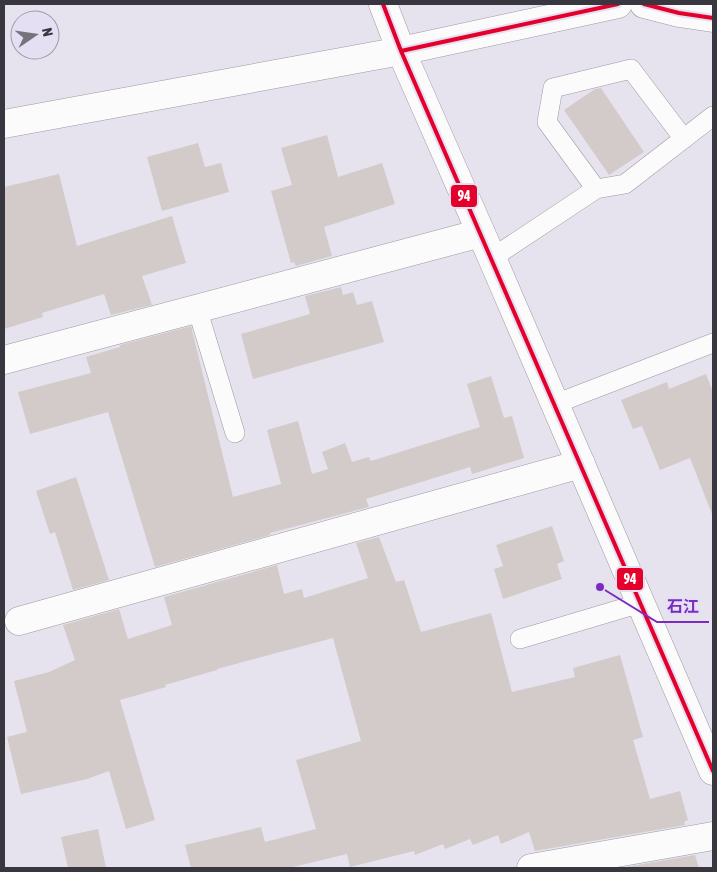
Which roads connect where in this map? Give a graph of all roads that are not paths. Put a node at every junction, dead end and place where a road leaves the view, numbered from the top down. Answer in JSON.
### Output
{"nodes":[{"id":1,"x":383,"y":4,"type":"edge"},
{"id":2,"x":618,"y":4,"type":"edge"},
{"id":3,"x":644,"y":4,"type":"edge"},
{"id":4,"x":713,"y":18,"type":"edge"},
{"id":5,"x":401,"y":51,"type":"junction"},
{"id":6,"x":713,"y":116,"type":"edge"},
{"id":7,"x":4,"y":124,"type":"edge"},
{"id":8,"x":684,"y":139,"type":"junction"},
{"id":9,"x":596,"y":189,"type":"junction"},
{"id":10,"x":481,"y":233,"type":"junction"},
{"id":11,"x":492,"y":258,"type":"junction"},
{"id":12,"x":197,"y":308,"type":"junction"},
{"id":13,"x":713,"y":343,"type":"edge"},
{"id":14,"x":4,"y":360,"type":"edge"},
{"id":15,"x":555,"y":404,"type":"junction"},
{"id":16,"x":234,"y":433,"type":"dead end"},
{"id":17,"x":581,"y":464,"type":"junction"},
{"id":18,"x":641,"y":603,"type":"junction"},
{"id":19,"x":18,"y":621,"type":"dead end"},
{"id":20,"x":520,"y":639,"type":"dead end"},
{"id":21,"x":713,"y":772,"type":"edge"},
{"id":22,"x":713,"y":836,"type":"edge"},
{"id":23,"x":531,"y":868,"type":"edge"}],
"edges":[{"from":1,"to":5,"type":"street"},
{"from":2,"to":5,"type":"street"},
{"from":3,"to":4,"type":"street"},
{"from":5,"to":7,"type":"street"},
{"from":5,"to":10,"type":"street"},
{"from":6,"to":8,"type":"lane"},
{"from":8,"to":9,"type":"lane"},
{"from":8,"to":9,"type":"lane"},
{"from":9,"to":11,"type":"lane"},
{"from":10,"to":11,"type":"street"},
{"from":10,"to":12,"type":"street"},
{"from":11,"to":15,"type":"street"},
{"from":12,"to":14,"type":"street"},
{"from":12,"to":16,"type":"lane"},
{"from":13,"to":15,"type":"lane"},
{"from":15,"to":17,"type":"street"},
{"from":17,"to":18,"type":"street"},
{"from":17,"to":19,"type":"street"},
{"from":18,"to":20,"type":"lane"},
{"from":18,"to":21,"type":"street"},
{"from":22,"to":23,"type":"street"}]}
